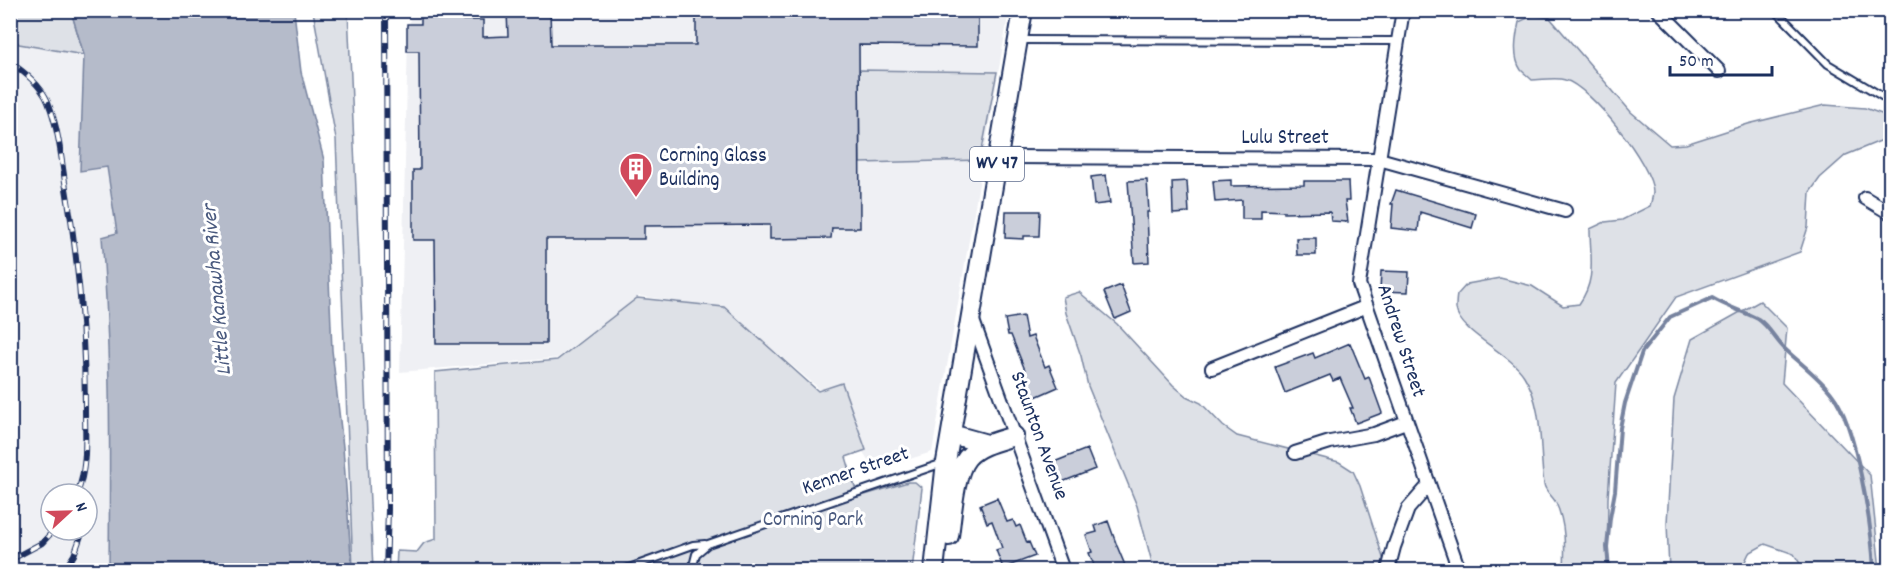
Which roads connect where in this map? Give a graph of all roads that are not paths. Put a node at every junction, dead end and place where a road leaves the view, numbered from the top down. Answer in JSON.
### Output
{"nodes":[{"id":1,"x":1023,"y":10,"type":"edge"},
{"id":2,"x":1403,"y":10,"type":"edge"},
{"id":3,"x":1658,"y":10,"type":"edge"},
{"id":4,"x":1775,"y":10,"type":"edge"},
{"id":5,"x":1018,"y":40,"type":"junction"},
{"id":6,"x":1398,"y":41,"type":"junction"},
{"id":7,"x":1719,"y":71,"type":"dead end"},
{"id":8,"x":1890,"y":101,"type":"edge"},
{"id":9,"x":998,"y":157,"type":"junction"},
{"id":10,"x":1379,"y":159,"type":"junction"},
{"id":11,"x":1865,"y":198,"type":"dead end"},
{"id":12,"x":1565,"y":211,"type":"dead end"},
{"id":13,"x":1890,"y":213,"type":"edge"},
{"id":14,"x":1365,"y":307,"type":"junction"},
{"id":15,"x":971,"y":317,"type":"junction"},
{"id":16,"x":1212,"y":368,"type":"dead end"},
{"id":17,"x":1406,"y":422,"type":"junction"},
{"id":18,"x":951,"y":434,"type":"junction"},
{"id":19,"x":1014,"y":436,"type":"junction"},
{"id":20,"x":987,"y":444,"type":"junction"},
{"id":21,"x":1295,"y":453,"type":"dead end"},
{"id":22,"x":946,"y":462,"type":"junction"},
{"id":23,"x":1428,"y":485,"type":"junction"},
{"id":24,"x":708,"y":544,"type":"junction"},
{"id":25,"x":626,"y":569,"type":"edge"},
{"id":26,"x":692,"y":570,"type":"edge"},
{"id":27,"x":934,"y":570,"type":"edge"},
{"id":28,"x":944,"y":570,"type":"edge"},
{"id":29,"x":1063,"y":570,"type":"edge"},
{"id":30,"x":1388,"y":570,"type":"edge"},
{"id":31,"x":1459,"y":570,"type":"edge"}],
"edges":[{"from":1,"to":5,"type":"main road","name":"Staunton Avenue","number":"WV 47"},
{"from":2,"to":6,"type":"street","name":"Andrew Street"},
{"from":3,"to":7,"type":"street"},
{"from":4,"to":8,"type":"lane"},
{"from":5,"to":6,"type":"lane"},
{"from":5,"to":9,"type":"main road","name":"Staunton Avenue","number":"WV 47"},
{"from":6,"to":10,"type":"street","name":"Andrew Street"},
{"from":9,"to":10,"type":"street","name":"Lulu Street"},
{"from":9,"to":15,"type":"main road","name":"Staunton Avenue","number":"WV 47"},
{"from":10,"to":12,"type":"street","name":"Lulu Street"},
{"from":10,"to":14,"type":"street","name":"Andrew Street"},
{"from":11,"to":13,"type":"street"},
{"from":14,"to":16,"type":"street"},
{"from":14,"to":17,"type":"street","name":"Andrew Street"},
{"from":15,"to":18,"type":"main road","name":"Staunton Avenue","number":"WV 47"},
{"from":15,"to":19,"type":"street","name":"Staunton Avenue"},
{"from":17,"to":21,"type":"street"},
{"from":17,"to":23,"type":"street","name":"Andrew Street"},
{"from":18,"to":20,"type":"main road"},
{"from":18,"to":22,"type":"main road","name":"Staunton Avenue","number":"WV 47"},
{"from":19,"to":20,"type":"main road"},
{"from":19,"to":29,"type":"street","name":"Staunton Avenue"},
{"from":20,"to":28,"type":"main road"},
{"from":22,"to":24,"type":"lane","name":"Kenner Street"},
{"from":22,"to":27,"type":"main road","name":"Staunton Avenue","number":"WV 47"},
{"from":23,"to":30,"type":"street"},
{"from":23,"to":31,"type":"street","name":"Andrew Street"},
{"from":24,"to":25,"type":"lane","name":"Kenner Street"},
{"from":24,"to":26,"type":"lane"}]}
